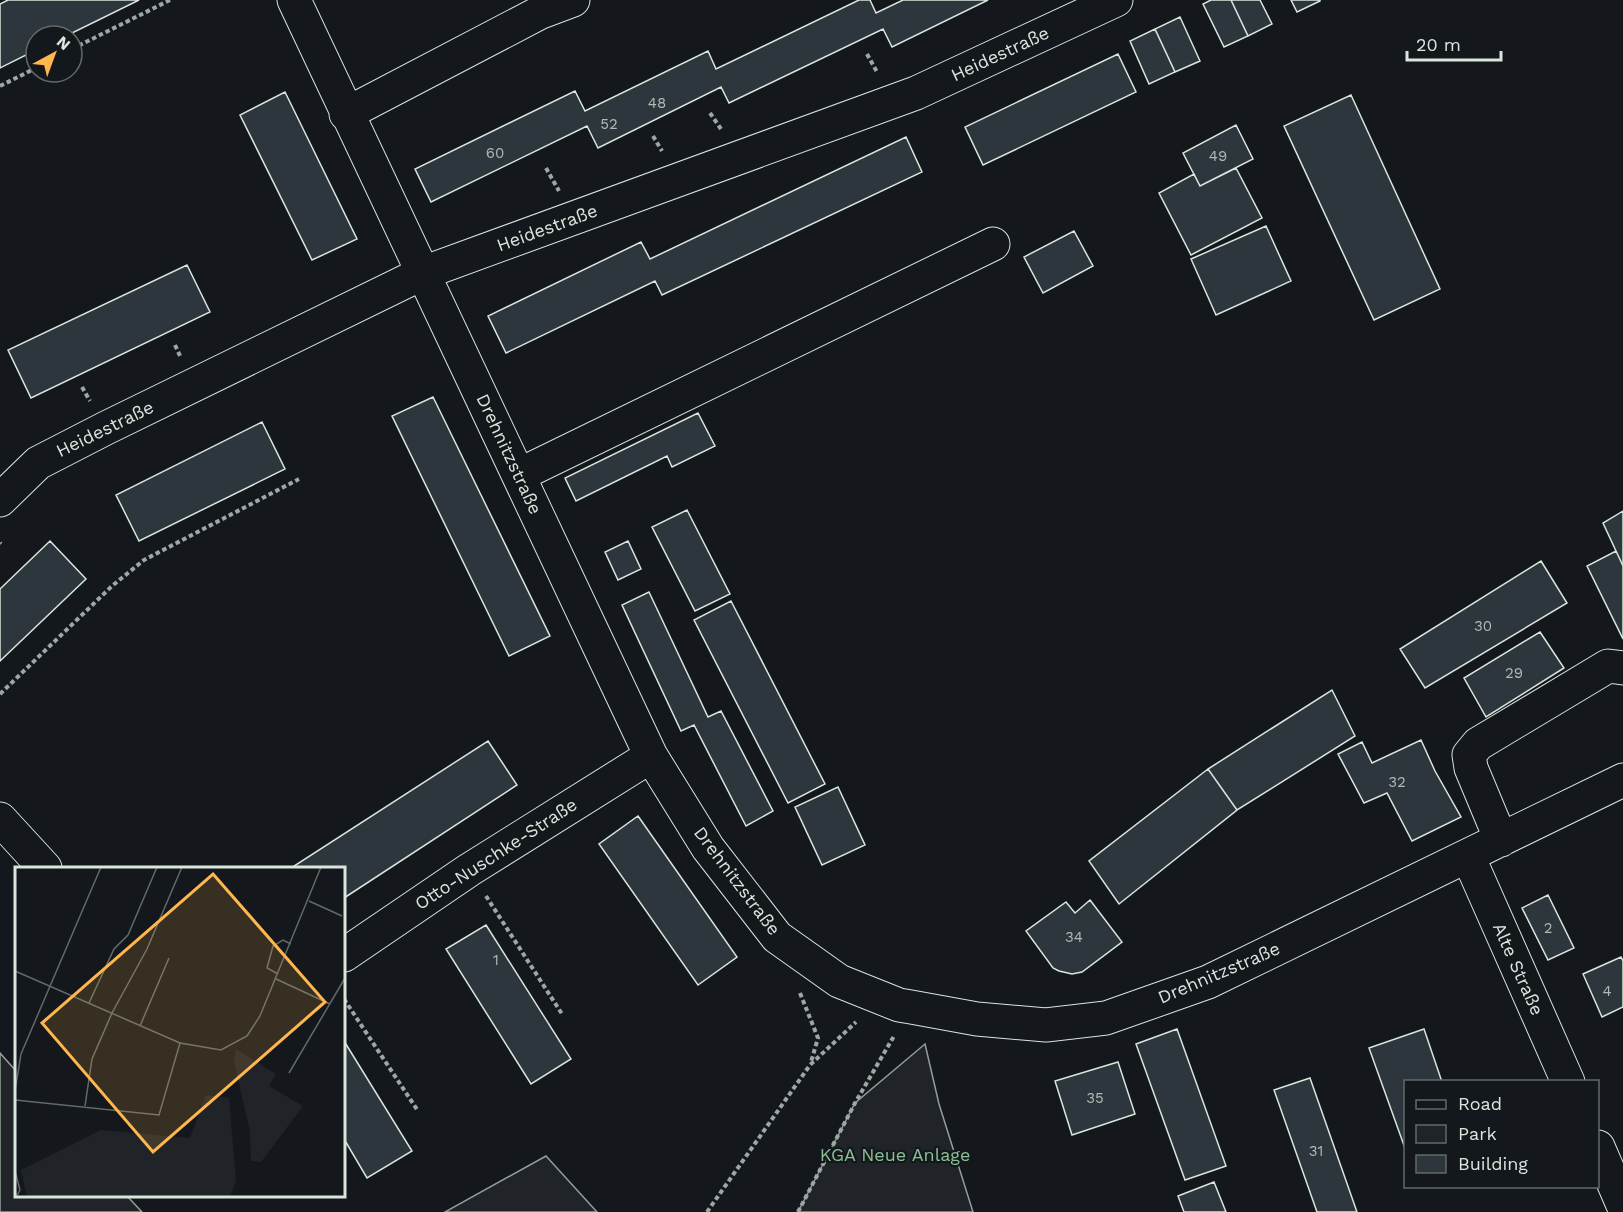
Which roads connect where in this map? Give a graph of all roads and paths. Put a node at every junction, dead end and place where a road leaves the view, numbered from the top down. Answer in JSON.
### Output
{"nodes":[{"id":1,"x":170,"y":0,"type":"edge"},
{"id":2,"x":294,"y":0,"type":"edge"},
{"id":3,"x":573,"y":0,"type":"edge"},
{"id":4,"x":1116,"y":0,"type":"edge"},
{"id":5,"x":84,"y":44,"type":"edge"},
{"id":6,"x":24,"y":74,"type":"edge"},
{"id":7,"x":0,"y":86,"type":"edge"},
{"id":8,"x":346,"y":114,"type":"junction"},
{"id":9,"x":993,"y":244,"type":"dead end"},
{"id":10,"x":423,"y":273,"type":"junction"},
{"id":11,"x":519,"y":475,"type":"junction"},
{"id":12,"x":299,"y":479,"type":"dead end"},
{"id":13,"x":0,"y":500,"type":"edge"},
{"id":14,"x":1623,"y":668,"type":"edge"},
{"id":15,"x":0,"y":694,"type":"edge"},
{"id":16,"x":651,"y":756,"type":"junction"},
{"id":17,"x":1623,"y":780,"type":"edge"},
{"id":18,"x":0,"y":819,"type":"edge"},
{"id":19,"x":1501,"y":840,"type":"junction"},
{"id":20,"x":1468,"y":856,"type":"junction"},
{"id":21,"x":44,"y":867,"type":"edge"},
{"id":22,"x":469,"y":870,"type":"junction"},
{"id":23,"x":345,"y":953,"type":"edge"},
{"id":24,"x":798,"y":987,"type":"dead end"},
{"id":25,"x":345,"y":1001,"type":"edge"},
{"id":26,"x":898,"y":1003,"type":"junction"},
{"id":27,"x":562,"y":1014,"type":"dead end"},
{"id":28,"x":810,"y":1065,"type":"junction"},
{"id":29,"x":1567,"y":1080,"type":"edge"},
{"id":30,"x":418,"y":1111,"type":"dead end"},
{"id":31,"x":1599,"y":1149,"type":"edge"},
{"id":32,"x":1623,"y":1205,"type":"edge"},
{"id":33,"x":707,"y":1212,"type":"edge"},
{"id":34,"x":798,"y":1212,"type":"edge"}],
"edges":[{"from":1,"to":5,"type":"path"},
{"from":2,"to":8,"type":"street","name":"Drehnitzstraße"},
{"from":3,"to":8,"type":"street"},
{"from":4,"to":10,"type":"street","name":"Heidestraße"},
{"from":6,"to":7,"type":"path"},
{"from":8,"to":10,"type":"street","name":"Drehnitzstraße"},
{"from":9,"to":11,"type":"street"},
{"from":10,"to":11,"type":"street","name":"Drehnitzstraße"},
{"from":10,"to":13,"type":"street","name":"Heidestraße"},
{"from":11,"to":16,"type":"street","name":"Drehnitzstraße"},
{"from":12,"to":15,"type":"path"},
{"from":14,"to":19,"type":"street"},
{"from":16,"to":22,"type":"street","name":"Otto-Nuschke-Straße"},
{"from":16,"to":26,"type":"street","name":"Drehnitzstraße"},
{"from":17,"to":19,"type":"street","name":"Drehnitzstraße"},
{"from":18,"to":21,"type":"street"},
{"from":19,"to":20,"type":"street","name":"Drehnitzstraße"},
{"from":20,"to":26,"type":"street","name":"Drehnitzstraße"},
{"from":20,"to":29,"type":"street","name":"Alte Straße"},
{"from":22,"to":23,"type":"street","name":"Otto-Nuschke-Straße"},
{"from":22,"to":27,"type":"path"},
{"from":24,"to":28,"type":"path"},
{"from":25,"to":30,"type":"path"},
{"from":26,"to":28,"type":"path"},
{"from":26,"to":34,"type":"path"},
{"from":28,"to":33,"type":"path"},
{"from":31,"to":32,"type":"street"}]}
